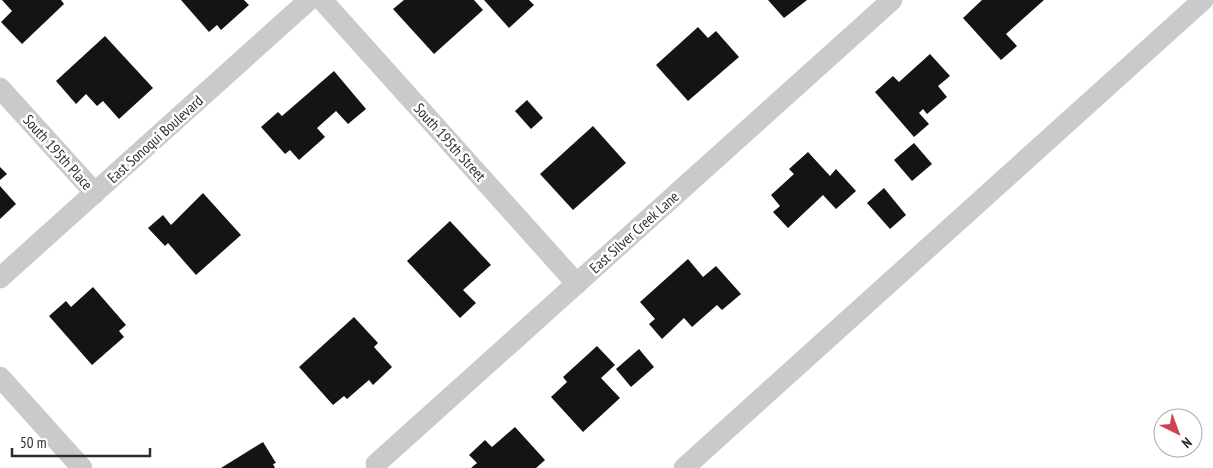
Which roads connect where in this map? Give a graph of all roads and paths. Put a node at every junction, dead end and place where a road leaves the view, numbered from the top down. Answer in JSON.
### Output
{"nodes":[{"id":1,"x":309,"y":0,"type":"edge"},
{"id":2,"x":322,"y":0,"type":"edge"},
{"id":3,"x":892,"y":0,"type":"edge"},
{"id":4,"x":1203,"y":0,"type":"edge"},
{"id":5,"x":0,"y":88,"type":"edge"},
{"id":6,"x":95,"y":193,"type":"junction"},
{"id":7,"x":0,"y":278,"type":"edge"},
{"id":8,"x":577,"y":284,"type":"junction"},
{"id":9,"x":0,"y":377,"type":"edge"},
{"id":10,"x":376,"y":464,"type":"dead end"},
{"id":11,"x":80,"y":468,"type":"edge"},
{"id":12,"x":684,"y":468,"type":"edge"}],
"edges":[{"from":1,"to":6,"type":"street","name":"East Sonoqui Boulevard"},
{"from":2,"to":8,"type":"street","name":"South 195th Street"},
{"from":3,"to":8,"type":"street","name":"East Silver Creek Lane"},
{"from":4,"to":12,"type":"street"},
{"from":5,"to":6,"type":"street","name":"South 195th Place"},
{"from":6,"to":7,"type":"street","name":"East Sonoqui Boulevard"},
{"from":8,"to":10,"type":"street","name":"East Silver Creek Lane"},
{"from":9,"to":11,"type":"street"}]}
